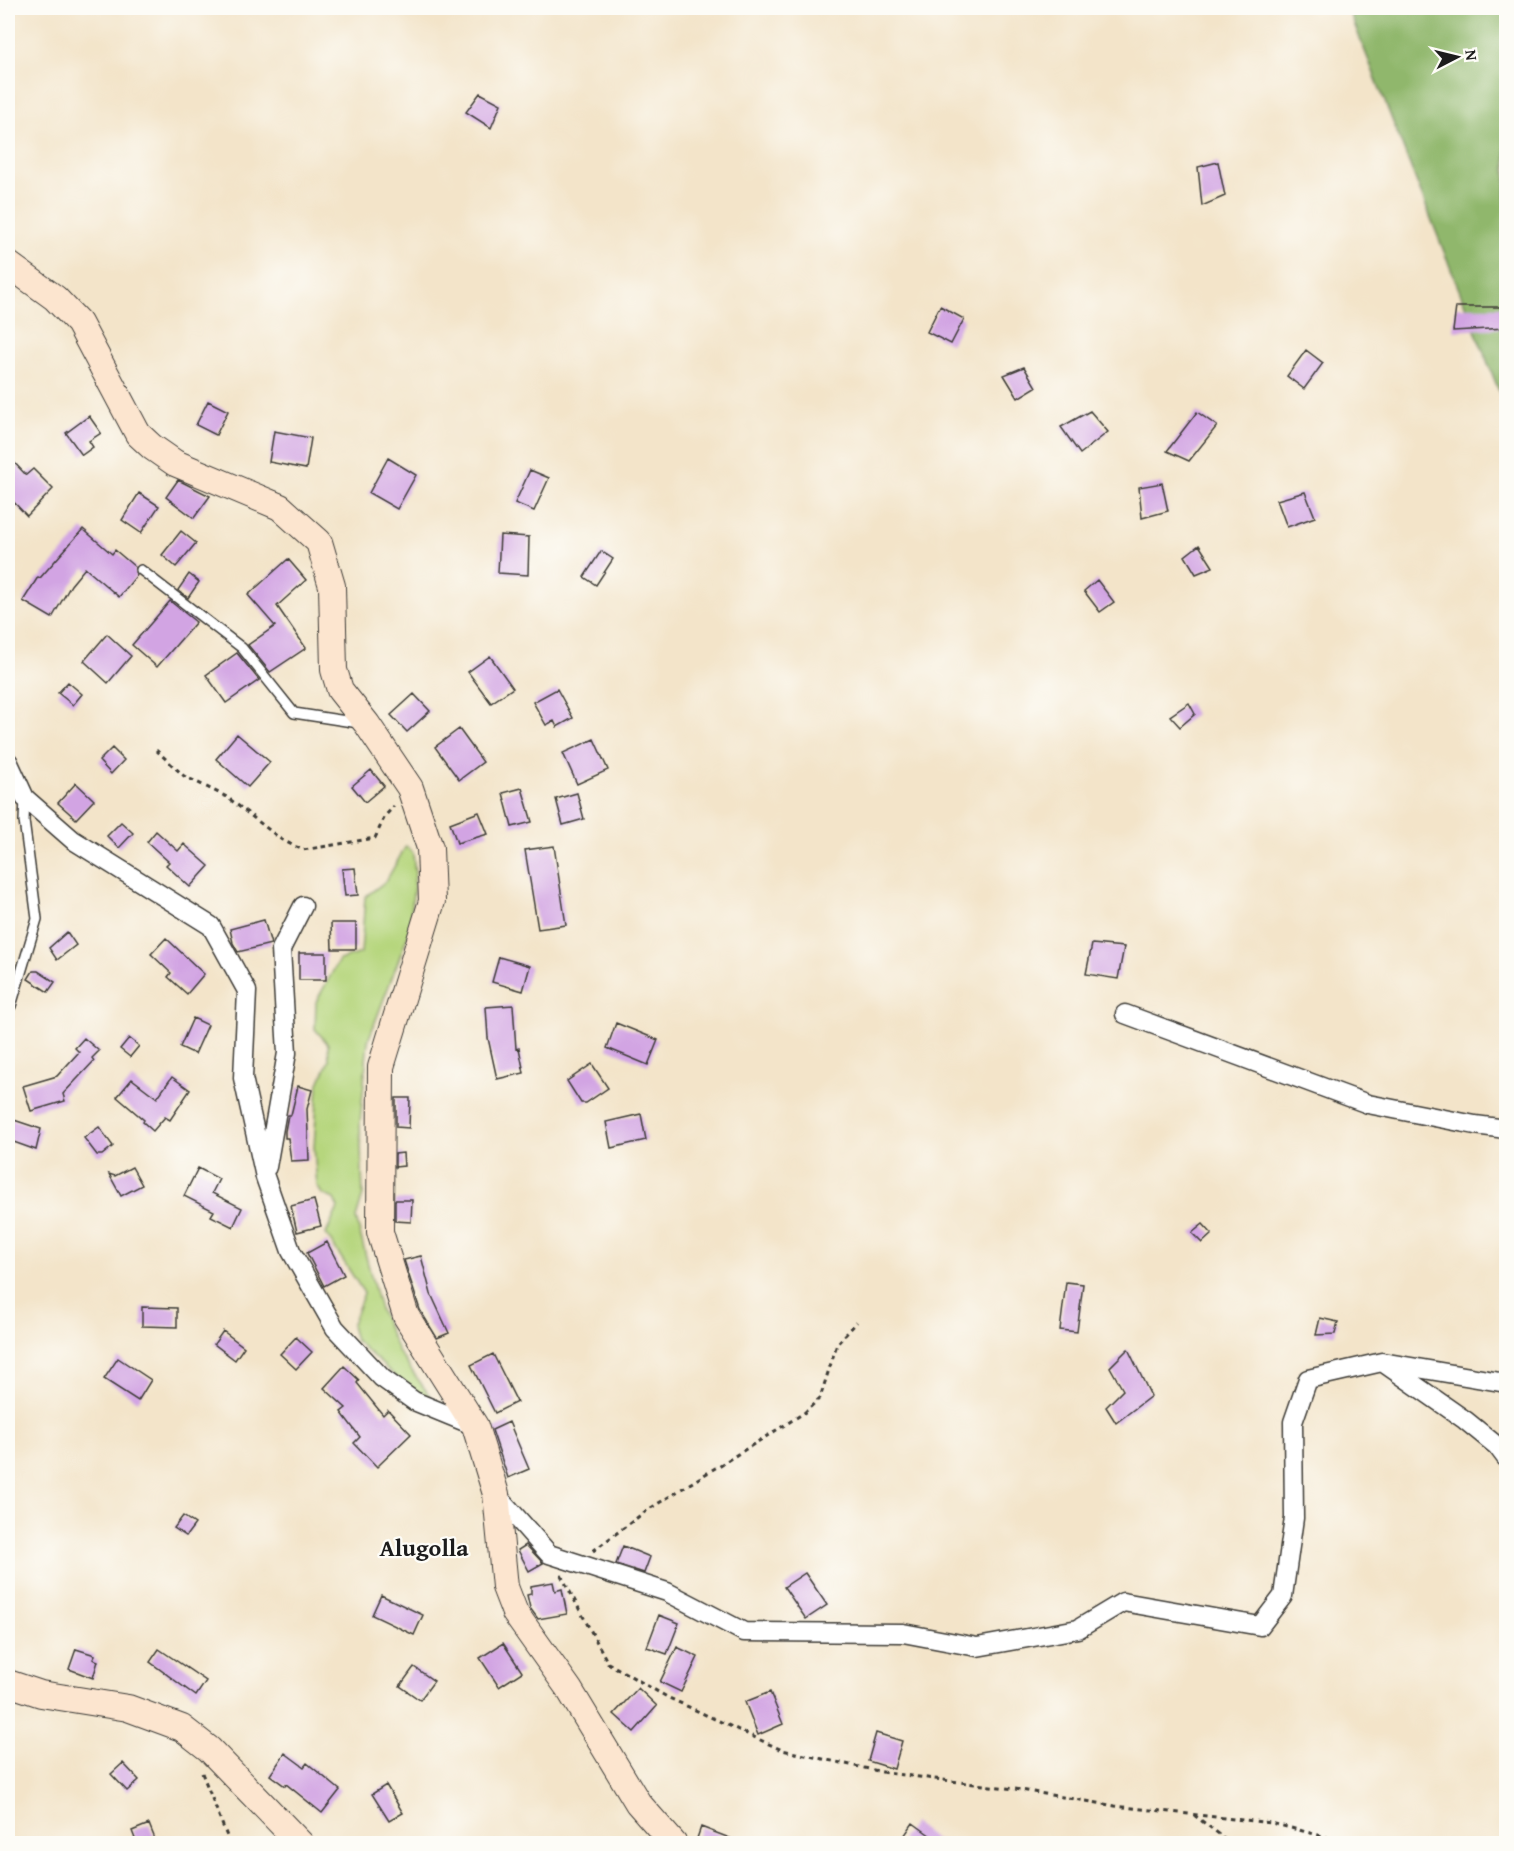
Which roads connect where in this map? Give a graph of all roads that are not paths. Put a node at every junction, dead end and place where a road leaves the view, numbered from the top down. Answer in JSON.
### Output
{"nodes":[{"id":1,"x":8,"y":264,"type":"edge"},
{"id":2,"x":141,"y":570,"type":"dead end"},
{"id":3,"x":367,"y":724,"type":"junction"},
{"id":4,"x":8,"y":761,"type":"edge"},
{"id":5,"x":25,"y":798,"type":"junction"},
{"id":6,"x":303,"y":906,"type":"dead end"},
{"id":7,"x":11,"y":1006,"type":"dead end"},
{"id":8,"x":1125,"y":1014,"type":"dead end"},
{"id":9,"x":1506,"y":1129,"type":"edge"},
{"id":10,"x":265,"y":1177,"type":"junction"},
{"id":11,"x":1382,"y":1362,"type":"junction"},
{"id":12,"x":1506,"y":1383,"type":"edge"},
{"id":13,"x":475,"y":1426,"type":"junction"},
{"id":14,"x":1506,"y":1458,"type":"edge"},
{"id":15,"x":496,"y":1494,"type":"junction"},
{"id":16,"x":8,"y":1683,"type":"edge"},
{"id":17,"x":301,"y":1844,"type":"edge"},
{"id":18,"x":674,"y":1844,"type":"edge"}],
"edges":[{"from":1,"to":3,"type":"main road"},
{"from":2,"to":3,"type":"lane"},
{"from":3,"to":13,"type":"main road"},
{"from":4,"to":5,"type":"street"},
{"from":5,"to":7,"type":"lane"},
{"from":5,"to":10,"type":"street"},
{"from":6,"to":10,"type":"street"},
{"from":8,"to":9,"type":"street"},
{"from":10,"to":13,"type":"street"},
{"from":11,"to":12,"type":"street"},
{"from":11,"to":14,"type":"street"},
{"from":11,"to":15,"type":"street"},
{"from":13,"to":15,"type":"main road"},
{"from":15,"to":18,"type":"main road"},
{"from":16,"to":17,"type":"main road"}]}
